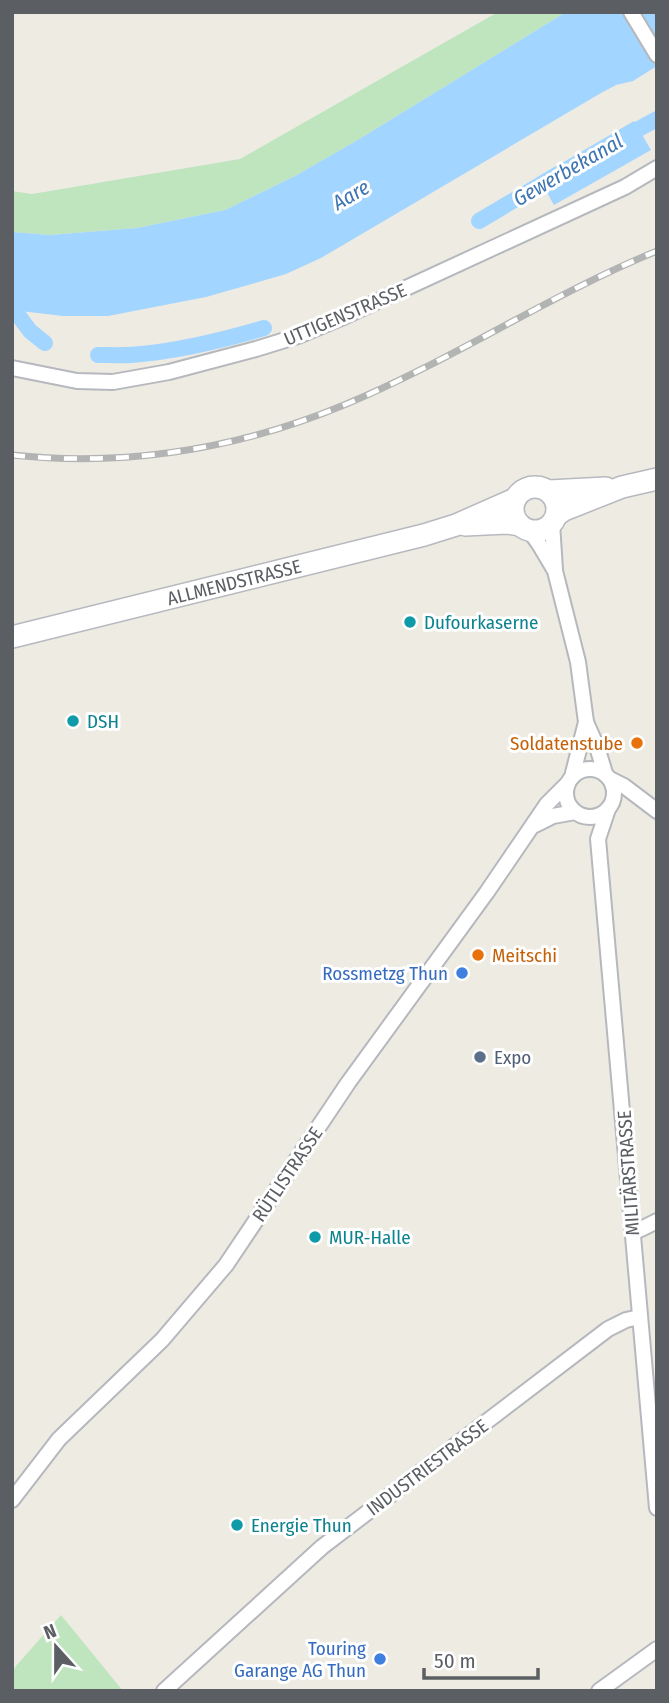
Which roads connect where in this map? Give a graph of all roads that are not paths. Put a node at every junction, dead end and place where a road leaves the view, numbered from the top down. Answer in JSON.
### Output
{"nodes":[{"id":1,"x":631,"y":12,"type":"edge"},
{"id":2,"x":657,"y":55,"type":"edge"},
{"id":3,"x":657,"y":169,"type":"edge"},
{"id":4,"x":12,"y":369,"type":"edge"},
{"id":5,"x":657,"y":478,"type":"edge"},
{"id":6,"x":622,"y":487,"type":"junction"},
{"id":7,"x":549,"y":491,"type":"junction"},
{"id":8,"x":516,"y":499,"type":"junction"},
{"id":9,"x":554,"y":519,"type":"junction"},
{"id":10,"x":456,"y":526,"type":"junction"},
{"id":11,"x":524,"y":527,"type":"junction"},
{"id":12,"x":555,"y":571,"type":"junction"},
{"id":13,"x":12,"y":637,"type":"edge"},
{"id":14,"x":586,"y":722,"type":"junction"},
{"id":15,"x":608,"y":776,"type":"junction"},
{"id":16,"x":570,"y":780,"type":"junction"},
{"id":17,"x":652,"y":807,"type":"edge"},
{"id":18,"x":610,"y":808,"type":"junction"},
{"id":19,"x":578,"y":814,"type":"junction"},
{"id":20,"x":533,"y":825,"type":"junction"},
{"id":21,"x":598,"y":839,"type":"junction"},
{"id":22,"x":657,"y":1221,"type":"edge"},
{"id":23,"x":632,"y":1230,"type":"junction"},
{"id":24,"x":639,"y":1317,"type":"junction"},
{"id":25,"x":12,"y":1500,"type":"edge"},
{"id":26,"x":657,"y":1508,"type":"edge"},
{"id":27,"x":657,"y":1649,"type":"edge"},
{"id":28,"x":164,"y":1691,"type":"edge"},
{"id":29,"x":599,"y":1691,"type":"edge"}],
"edges":[{"from":1,"to":2,"type":"street"},
{"from":3,"to":4,"type":"street","name":"UTTIGENSTRASSE"},
{"from":5,"to":6,"type":"main road"},
{"from":6,"to":7,"type":"main road"},
{"from":6,"to":9,"type":"main road"},
{"from":7,"to":8,"type":"main road"},
{"from":7,"to":9,"type":"main road"},
{"from":8,"to":10,"type":"main road","name":"ALLMENDSTRASSE"},
{"from":8,"to":11,"type":"main road"},
{"from":9,"to":11,"type":"main road"},
{"from":9,"to":12,"type":"street"},
{"from":10,"to":11,"type":"main road","name":"ALLMENDSTRASSE"},
{"from":10,"to":13,"type":"main road","name":"ALLMENDSTRASSE"},
{"from":11,"to":12,"type":"street"},
{"from":12,"to":14,"type":"street"},
{"from":14,"to":15,"type":"street"},
{"from":14,"to":16,"type":"street"},
{"from":15,"to":16,"type":"street"},
{"from":15,"to":17,"type":"street"},
{"from":15,"to":18,"type":"street"},
{"from":16,"to":19,"type":"street"},
{"from":16,"to":20,"type":"street","name":"RÜTLISTRASSE"},
{"from":17,"to":18,"type":"street"},
{"from":18,"to":19,"type":"street"},
{"from":18,"to":21,"type":"street","name":"MILITÄRSTRASSE"},
{"from":19,"to":20,"type":"street"},
{"from":19,"to":21,"type":"street","name":"MILITÄRSTRASSE"},
{"from":20,"to":25,"type":"street","name":"RÜTLISTRASSE"},
{"from":21,"to":23,"type":"street","name":"MILITÄRSTRASSE"},
{"from":22,"to":23,"type":"street"},
{"from":23,"to":24,"type":"street","name":"MILITÄRSTRASSE"},
{"from":24,"to":26,"type":"street","name":"MILITÄRSTRASSE"},
{"from":24,"to":28,"type":"street","name":"INDUSTRIESTRASSE"},
{"from":27,"to":29,"type":"street"}]}
